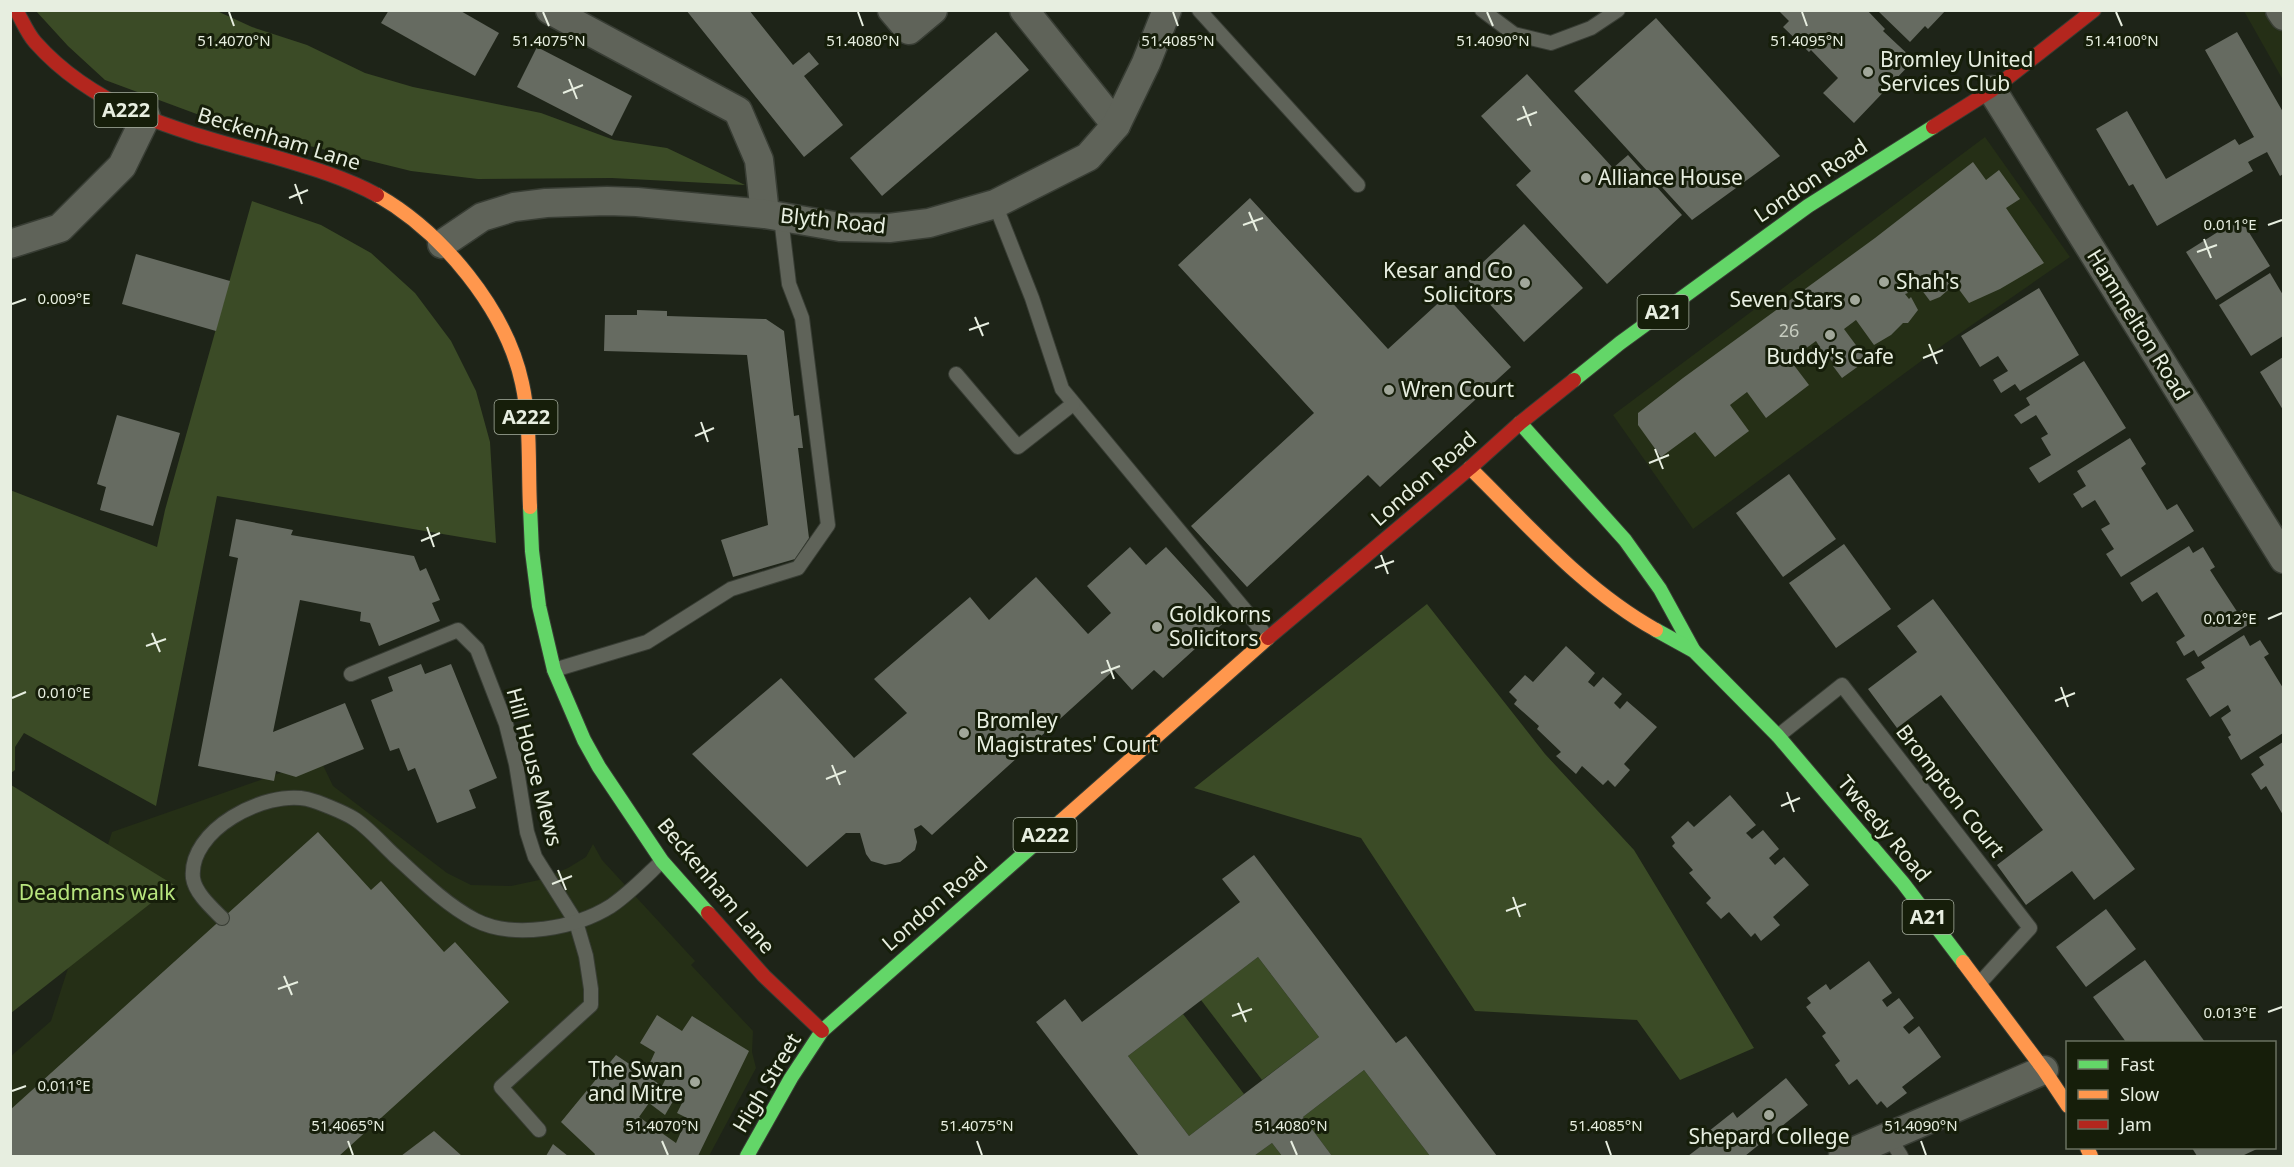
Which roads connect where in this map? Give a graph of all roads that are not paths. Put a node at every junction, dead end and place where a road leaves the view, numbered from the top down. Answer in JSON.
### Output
{"nodes":[{"id":1,"x":16,"y":10,"type":"edge"},
{"id":2,"x":550,"y":10,"type":"edge"},
{"id":3,"x":892,"y":10,"type":"edge"},
{"id":4,"x":933,"y":10,"type":"edge"},
{"id":5,"x":1024,"y":10,"type":"edge"},
{"id":6,"x":1167,"y":10,"type":"edge"},
{"id":7,"x":1199,"y":10,"type":"edge"},
{"id":8,"x":1482,"y":10,"type":"edge"},
{"id":9,"x":1618,"y":10,"type":"edge"},
{"id":10,"x":2094,"y":10,"type":"edge"},
{"id":11,"x":2280,"y":10,"type":"edge"},
{"id":12,"x":2283,"y":16,"type":"edge"},
{"id":13,"x":1992,"y":90,"type":"junction"},
{"id":14,"x":146,"y":117,"type":"junction"},
{"id":15,"x":1116,"y":125,"type":"junction"},
{"id":16,"x":1358,"y":185,"type":"dead end"},
{"id":17,"x":995,"y":204,"type":"junction"},
{"id":18,"x":773,"y":216,"type":"junction"},
{"id":19,"x":10,"y":244,"type":"edge"},
{"id":20,"x":442,"y":244,"type":"junction"},
{"id":21,"x":956,"y":374,"type":"dead end"},
{"id":22,"x":1073,"y":404,"type":"junction"},
{"id":23,"x":1520,"y":423,"type":"junction"},
{"id":24,"x":1470,"y":468,"type":"junction"},
{"id":25,"x":2283,"y":559,"type":"edge"},
{"id":26,"x":1268,"y":638,"type":"junction"},
{"id":27,"x":1694,"y":651,"type":"junction"},
{"id":28,"x":555,"y":670,"type":"junction"},
{"id":29,"x":351,"y":674,"type":"dead end"},
{"id":30,"x":1778,"y":736,"type":"junction"},
{"id":31,"x":662,"y":861,"type":"junction"},
{"id":32,"x":222,"y":918,"type":"dead end"},
{"id":33,"x":576,"y":922,"type":"junction"},
{"id":34,"x":1979,"y":984,"type":"junction"},
{"id":35,"x":822,"y":1031,"type":"junction"},
{"id":36,"x":2044,"y":1070,"type":"junction"},
{"id":37,"x":2066,"y":1104,"type":"edge"},
{"id":38,"x":539,"y":1130,"type":"dead end"},
{"id":39,"x":1895,"y":1147,"type":"edge"},
{"id":40,"x":747,"y":1156,"type":"edge"},
{"id":41,"x":1843,"y":1156,"type":"edge"}],
"edges":[{"from":1,"to":14,"type":"main road","name":"Beckenham Lane","number":"A222"},
{"from":2,"to":18,"type":"street"},
{"from":3,"to":4,"type":"street"},
{"from":5,"to":15,"type":"street"},
{"from":6,"to":15,"type":"street","name":"Blyth Road"},
{"from":7,"to":16,"type":"lane"},
{"from":8,"to":9,"type":"lane"},
{"from":10,"to":13,"type":"main road","name":"London Road","number":"A21"},
{"from":11,"to":12,"type":"street"},
{"from":13,"to":23,"type":"main road","name":"London Road","number":"A21"},
{"from":13,"to":25,"type":"street","name":"Hammelton Road"},
{"from":14,"to":19,"type":"street"},
{"from":14,"to":20,"type":"main road","name":"Beckenham Lane","number":"A222"},
{"from":15,"to":17,"type":"street","name":"Blyth Road"},
{"from":17,"to":18,"type":"street","name":"Blyth Road"},
{"from":17,"to":22,"type":"lane"},
{"from":18,"to":20,"type":"street","name":"Blyth Road"},
{"from":18,"to":28,"type":"lane"},
{"from":20,"to":28,"type":"main road","name":"Beckenham Lane","number":"A222"},
{"from":21,"to":22,"type":"lane"},
{"from":22,"to":26,"type":"lane"},
{"from":23,"to":24,"type":"main road","name":"London Road","number":"A21"},
{"from":23,"to":27,"type":"main road","name":"Tweedy Road","number":"A21"},
{"from":24,"to":26,"type":"main road","name":"London Road","number":"A222"},
{"from":24,"to":27,"type":"main road","name":"Tweedy Road","number":"A21"},
{"from":26,"to":35,"type":"main road","name":"London Road","number":"A222"},
{"from":27,"to":30,"type":"main road","name":"Tweedy Road","number":"A21"},
{"from":28,"to":31,"type":"main road","name":"Beckenham Lane","number":"A222"},
{"from":29,"to":33,"type":"lane","name":"Hill House Mews"},
{"from":30,"to":34,"type":"main road","name":"Tweedy Road","number":"A21"},
{"from":30,"to":34,"type":"lane","name":"Brompton Court"},
{"from":31,"to":33,"type":"lane"},
{"from":31,"to":35,"type":"main road","name":"Beckenham Lane","number":"A222"},
{"from":32,"to":33,"type":"lane"},
{"from":33,"to":38,"type":"lane"},
{"from":34,"to":36,"type":"main road","name":"Tweedy Road","number":"A21"},
{"from":35,"to":40,"type":"main road","name":"High Street","number":"A222"},
{"from":36,"to":37,"type":"main road","name":"Tweedy Road","number":"A21"},
{"from":36,"to":39,"type":"street"},
{"from":39,"to":41,"type":"street"}]}
